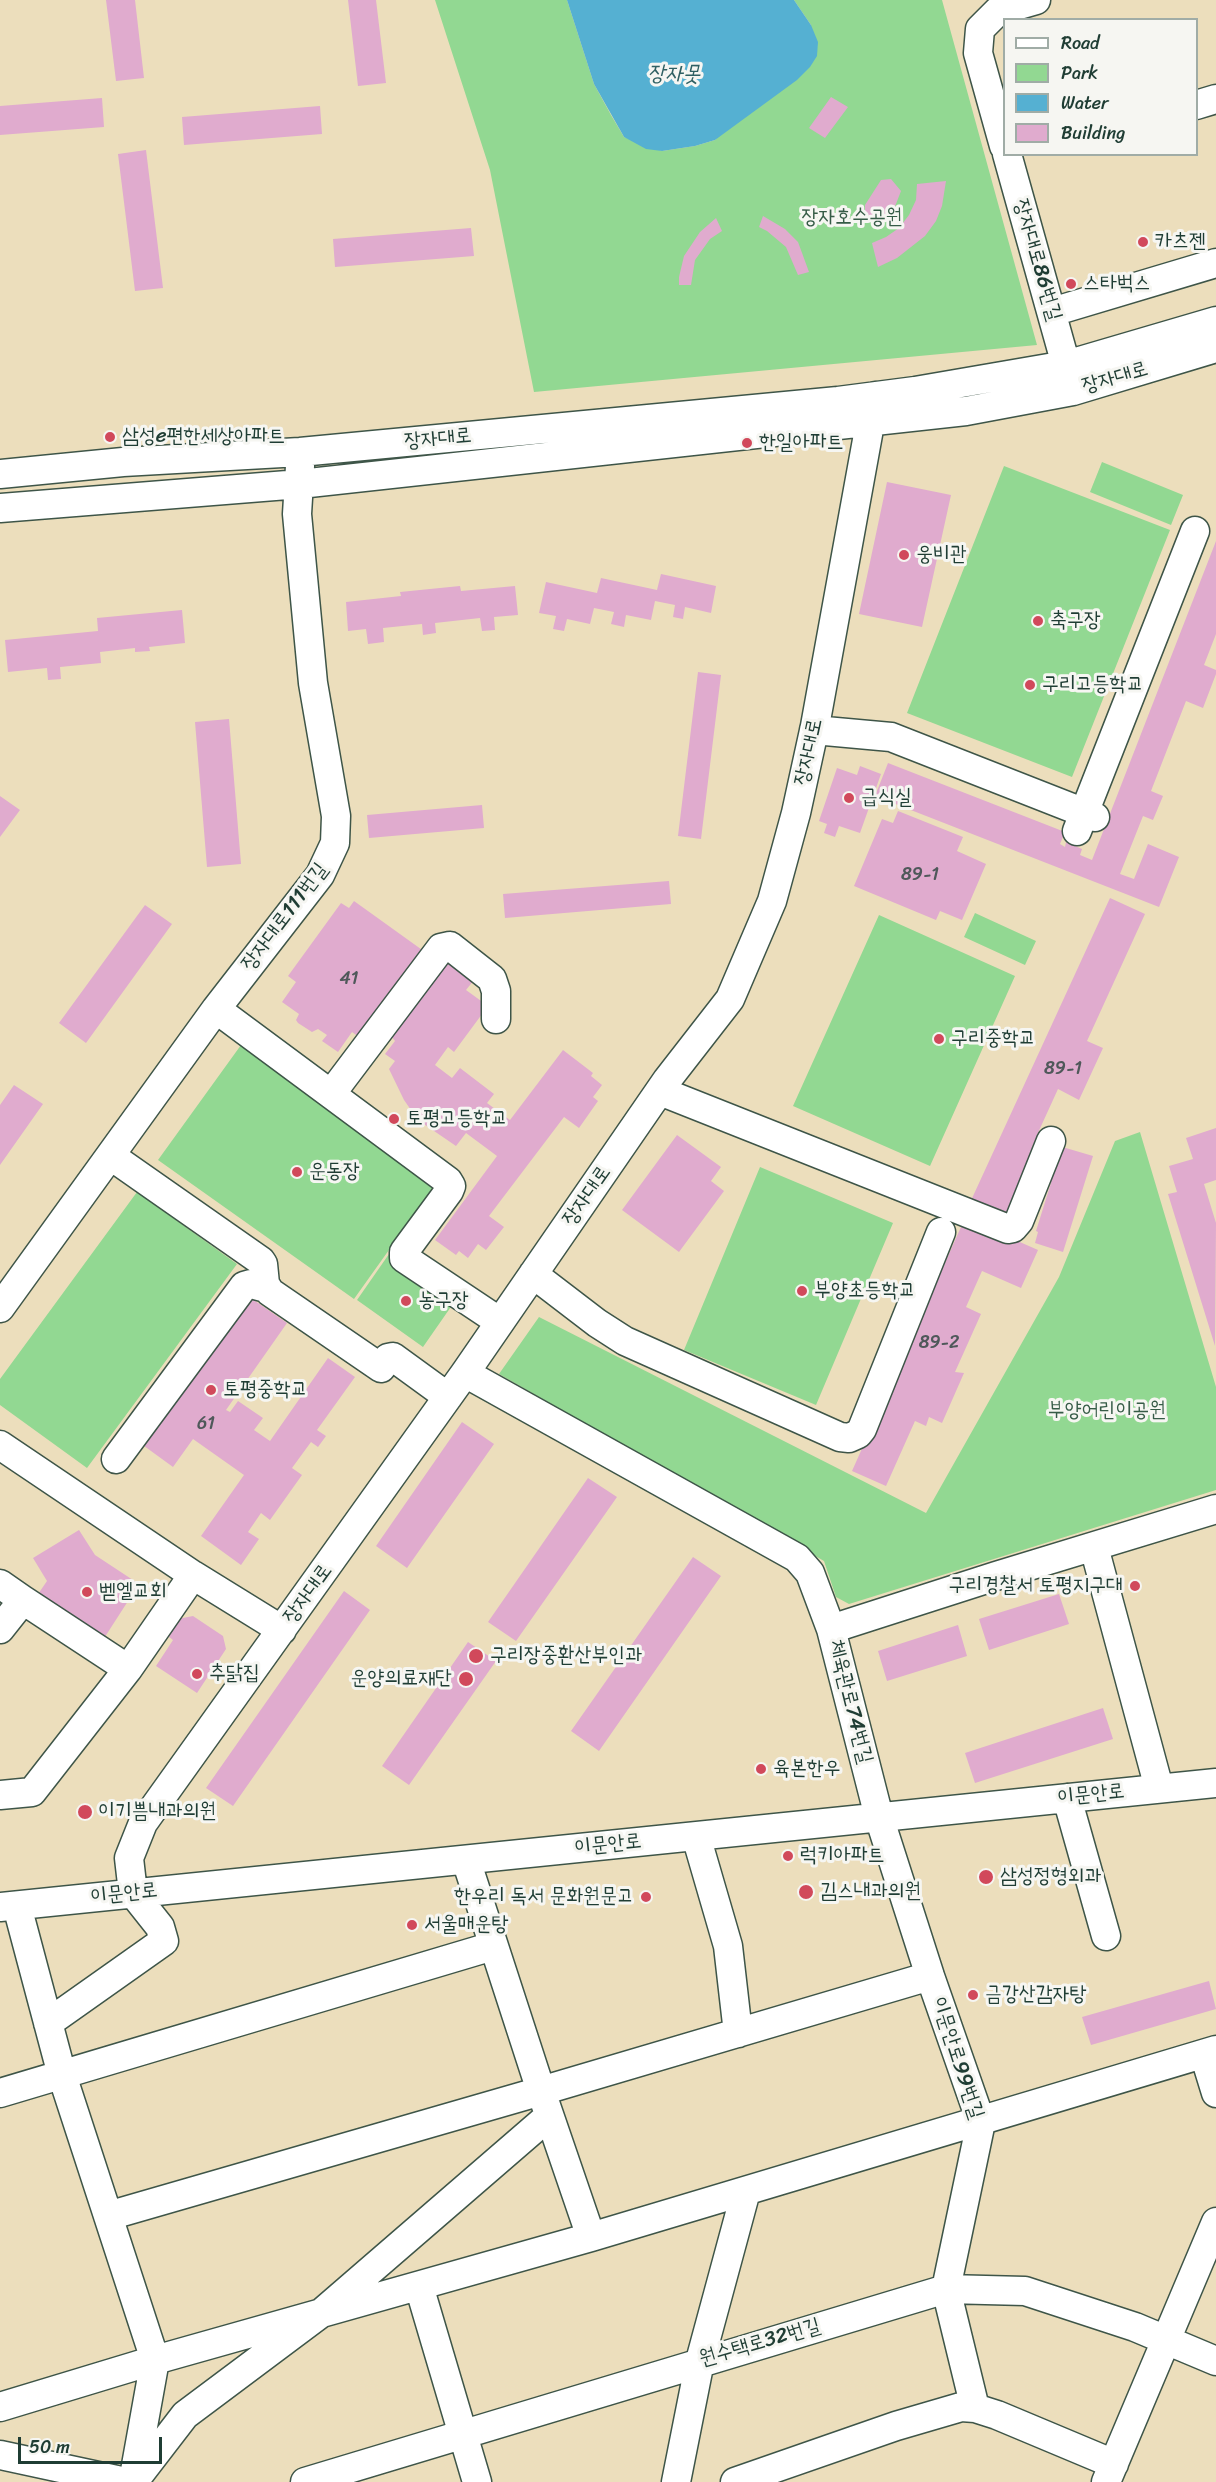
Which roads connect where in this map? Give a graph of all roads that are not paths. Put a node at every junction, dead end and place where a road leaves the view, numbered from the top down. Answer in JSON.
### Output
{"nodes":[{"id":1,"x":1035,"y":0,"type":"edge"},
{"id":2,"x":1216,"y":99,"type":"edge"},
{"id":3,"x":1198,"y":105,"type":"edge"},
{"id":4,"x":1003,"y":127,"type":"edge"},
{"id":5,"x":1013,"y":156,"type":"edge"},
{"id":6,"x":1216,"y":263,"type":"edge"},
{"id":7,"x":1052,"y":312,"type":"junction"},
{"id":8,"x":1216,"y":321,"type":"edge"},
{"id":9,"x":1216,"y":348,"type":"edge"},
{"id":10,"x":1066,"y":365,"type":"junction"},
{"id":11,"x":873,"y":408,"type":"junction"},
{"id":12,"x":300,"y":452,"type":"junction"},
{"id":13,"x":0,"y":474,"type":"edge"},
{"id":14,"x":300,"y":484,"type":"junction"},
{"id":15,"x":0,"y":508,"type":"edge"},
{"id":16,"x":1195,"y":531,"type":"dead end"},
{"id":17,"x":814,"y":730,"type":"junction"},
{"id":18,"x":216,"y":1009,"type":"junction"},
{"id":19,"x":496,"y":1019,"type":"dead end"},
{"id":20,"x":660,"y":1091,"type":"junction"},
{"id":21,"x":331,"y":1094,"type":"junction"},
{"id":22,"x":1051,"y":1141,"type":"dead end"},
{"id":23,"x":111,"y":1156,"type":"junction"},
{"id":24,"x":941,"y":1232,"type":"dead end"},
{"id":25,"x":532,"y":1274,"type":"junction"},
{"id":26,"x":266,"y":1288,"type":"junction"},
{"id":27,"x":0,"y":1308,"type":"edge"},
{"id":28,"x":500,"y":1322,"type":"junction"},
{"id":29,"x":465,"y":1373,"type":"junction"},
{"id":30,"x":448,"y":1397,"type":"junction"},
{"id":31,"x":0,"y":1445,"type":"edge"},
{"id":32,"x":116,"y":1459,"type":"dead end"},
{"id":33,"x":1216,"y":1509,"type":"edge"},
{"id":34,"x":1094,"y":1547,"type":"junction"},
{"id":35,"x":193,"y":1575,"type":"junction"},
{"id":36,"x":0,"y":1584,"type":"edge"},
{"id":37,"x":23,"y":1600,"type":"junction"},
{"id":38,"x":0,"y":1629,"type":"edge"},
{"id":39,"x":831,"y":1629,"type":"junction"},
{"id":40,"x":282,"y":1630,"type":"junction"},
{"id":41,"x":128,"y":1669,"type":"junction"},
{"id":42,"x":1216,"y":1783,"type":"edge"},
{"id":43,"x":1159,"y":1788,"type":"junction"},
{"id":44,"x":0,"y":1794,"type":"edge"},
{"id":45,"x":1067,"y":1797,"type":"junction"},
{"id":46,"x":879,"y":1817,"type":"junction"},
{"id":47,"x":696,"y":1836,"type":"junction"},
{"id":48,"x":466,"y":1860,"type":"junction"},
{"id":49,"x":133,"y":1893,"type":"junction"},
{"id":50,"x":8,"y":1906,"type":"edge"},
{"id":51,"x":1106,"y":1936,"type":"dead end"},
{"id":52,"x":493,"y":1946,"type":"junction"},
{"id":53,"x":930,"y":1976,"type":"junction"},
{"id":54,"x":48,"y":2023,"type":"junction"},
{"id":55,"x":738,"y":2033,"type":"junction"},
{"id":56,"x":1210,"y":2052,"type":"edge"},
{"id":57,"x":62,"y":2075,"type":"junction"},
{"id":58,"x":0,"y":2093,"type":"edge"},
{"id":59,"x":1216,"y":2093,"type":"edge"},
{"id":60,"x":545,"y":2104,"type":"junction"},
{"id":61,"x":981,"y":2122,"type":"junction"},
{"id":62,"x":746,"y":2191,"type":"junction"},
{"id":63,"x":108,"y":2216,"type":"junction"},
{"id":64,"x":1216,"y":2222,"type":"edge"},
{"id":65,"x":591,"y":2237,"type":"junction"},
{"id":66,"x":419,"y":2286,"type":"junction"},
{"id":67,"x":946,"y":2289,"type":"junction"},
{"id":68,"x":320,"y":2314,"type":"junction"},
{"id":69,"x":1167,"y":2340,"type":"junction"},
{"id":70,"x":155,"y":2360,"type":"junction"},
{"id":71,"x":700,"y":2361,"type":"junction"},
{"id":72,"x":1216,"y":2361,"type":"edge"},
{"id":73,"x":1,"y":2405,"type":"edge"},
{"id":74,"x":975,"y":2408,"type":"junction"},
{"id":75,"x":462,"y":2434,"type":"junction"},
{"id":76,"x":0,"y":2455,"type":"edge"},
{"id":77,"x":1110,"y":2473,"type":"edge"},
{"id":78,"x":126,"y":2482,"type":"edge"},
{"id":79,"x":133,"y":2482,"type":"edge"},
{"id":80,"x":305,"y":2482,"type":"edge"},
{"id":81,"x":477,"y":2482,"type":"edge"},
{"id":82,"x":676,"y":2482,"type":"edge"},
{"id":83,"x":735,"y":2482,"type":"edge"}],
"edges":[{"from":1,"to":4,"type":"street","name":"장자대로86번길"},
{"from":2,"to":3,"type":"street"},
{"from":5,"to":7,"type":"street","name":"장자대로86번길"},
{"from":6,"to":7,"type":"street"},
{"from":7,"to":10,"type":"street","name":"장자대로86번길"},
{"from":8,"to":10,"type":"street","name":"장자대로"},
{"from":9,"to":11,"type":"street","name":"장자대로"},
{"from":10,"to":11,"type":"street","name":"장자대로"},
{"from":11,"to":12,"type":"street","name":"장자대로"},
{"from":11,"to":14,"type":"street","name":"장자대로"},
{"from":11,"to":17,"type":"street","name":"장자대로"},
{"from":12,"to":13,"type":"street","name":"장자대로"},
{"from":12,"to":14,"type":"street","name":"장자대로111번길"},
{"from":14,"to":15,"type":"street","name":"장자대로"},
{"from":14,"to":18,"type":"street","name":"장자대로111번길"},
{"from":16,"to":17,"type":"street"},
{"from":17,"to":20,"type":"street","name":"장자대로"},
{"from":18,"to":21,"type":"street"},
{"from":18,"to":23,"type":"street","name":"장자대로111번길"},
{"from":19,"to":21,"type":"street"},
{"from":20,"to":22,"type":"street"},
{"from":20,"to":25,"type":"street","name":"장자대로"},
{"from":21,"to":28,"type":"street"},
{"from":23,"to":26,"type":"street"},
{"from":23,"to":27,"type":"street","name":"장자대로111번길"},
{"from":24,"to":25,"type":"street"},
{"from":25,"to":28,"type":"street","name":"장자대로"},
{"from":26,"to":30,"type":"street"},
{"from":26,"to":32,"type":"street"},
{"from":28,"to":29,"type":"street","name":"장자대로"},
{"from":29,"to":30,"type":"street","name":"장자대로"},
{"from":29,"to":39,"type":"street"},
{"from":30,"to":40,"type":"street","name":"장자대로"},
{"from":31,"to":35,"type":"street"},
{"from":33,"to":34,"type":"street","name":"체육관로74번길"},
{"from":34,"to":39,"type":"street","name":"체육관로74번길"},
{"from":34,"to":43,"type":"street"},
{"from":35,"to":40,"type":"street"},
{"from":35,"to":41,"type":"street"},
{"from":36,"to":37,"type":"street"},
{"from":37,"to":38,"type":"street"},
{"from":37,"to":41,"type":"street"},
{"from":39,"to":46,"type":"street","name":"체육관로74번길"},
{"from":40,"to":49,"type":"street","name":"장자대로"},
{"from":41,"to":44,"type":"street"},
{"from":42,"to":43,"type":"street","name":"이문안로"},
{"from":43,"to":45,"type":"street","name":"이문안로"},
{"from":45,"to":46,"type":"street","name":"이문안로"},
{"from":45,"to":51,"type":"street"},
{"from":46,"to":47,"type":"street","name":"이문안로"},
{"from":46,"to":53,"type":"street","name":"이문안로99번길"},
{"from":47,"to":48,"type":"street","name":"이문안로"},
{"from":47,"to":55,"type":"street"},
{"from":48,"to":49,"type":"street","name":"이문안로"},
{"from":48,"to":52,"type":"street"},
{"from":49,"to":50,"type":"street","name":"이문안로"},
{"from":49,"to":54,"type":"street"},
{"from":50,"to":54,"type":"street"},
{"from":52,"to":57,"type":"street"},
{"from":52,"to":60,"type":"street"},
{"from":53,"to":55,"type":"street"},
{"from":53,"to":61,"type":"street","name":"이문안로99번길"},
{"from":54,"to":57,"type":"street"},
{"from":55,"to":60,"type":"street"},
{"from":56,"to":59,"type":"street"},
{"from":56,"to":61,"type":"street"},
{"from":57,"to":58,"type":"street"},
{"from":57,"to":63,"type":"street"},
{"from":60,"to":63,"type":"street"},
{"from":60,"to":65,"type":"street"},
{"from":60,"to":68,"type":"street"},
{"from":61,"to":62,"type":"street"},
{"from":61,"to":67,"type":"street","name":"이문안로99번길"},
{"from":62,"to":65,"type":"street"},
{"from":62,"to":71,"type":"street"},
{"from":63,"to":70,"type":"street"},
{"from":64,"to":69,"type":"street"},
{"from":65,"to":66,"type":"street"},
{"from":66,"to":68,"type":"street"},
{"from":66,"to":75,"type":"street"},
{"from":67,"to":69,"type":"street","name":"원수택로32번길"},
{"from":67,"to":71,"type":"street","name":"원수택로32번길"},
{"from":67,"to":74,"type":"street","name":"이문안로99번길"},
{"from":68,"to":70,"type":"street"},
{"from":68,"to":79,"type":"street"},
{"from":69,"to":72,"type":"street","name":"원수택로32번길"},
{"from":69,"to":77,"type":"street"},
{"from":70,"to":73,"type":"street"},
{"from":70,"to":79,"type":"street"},
{"from":71,"to":75,"type":"street","name":"원수택로32번길"},
{"from":71,"to":82,"type":"street"},
{"from":74,"to":77,"type":"street"},
{"from":74,"to":83,"type":"street"},
{"from":75,"to":80,"type":"street","name":"원수택로32번길"},
{"from":75,"to":81,"type":"street"},
{"from":76,"to":78,"type":"street"}]}
